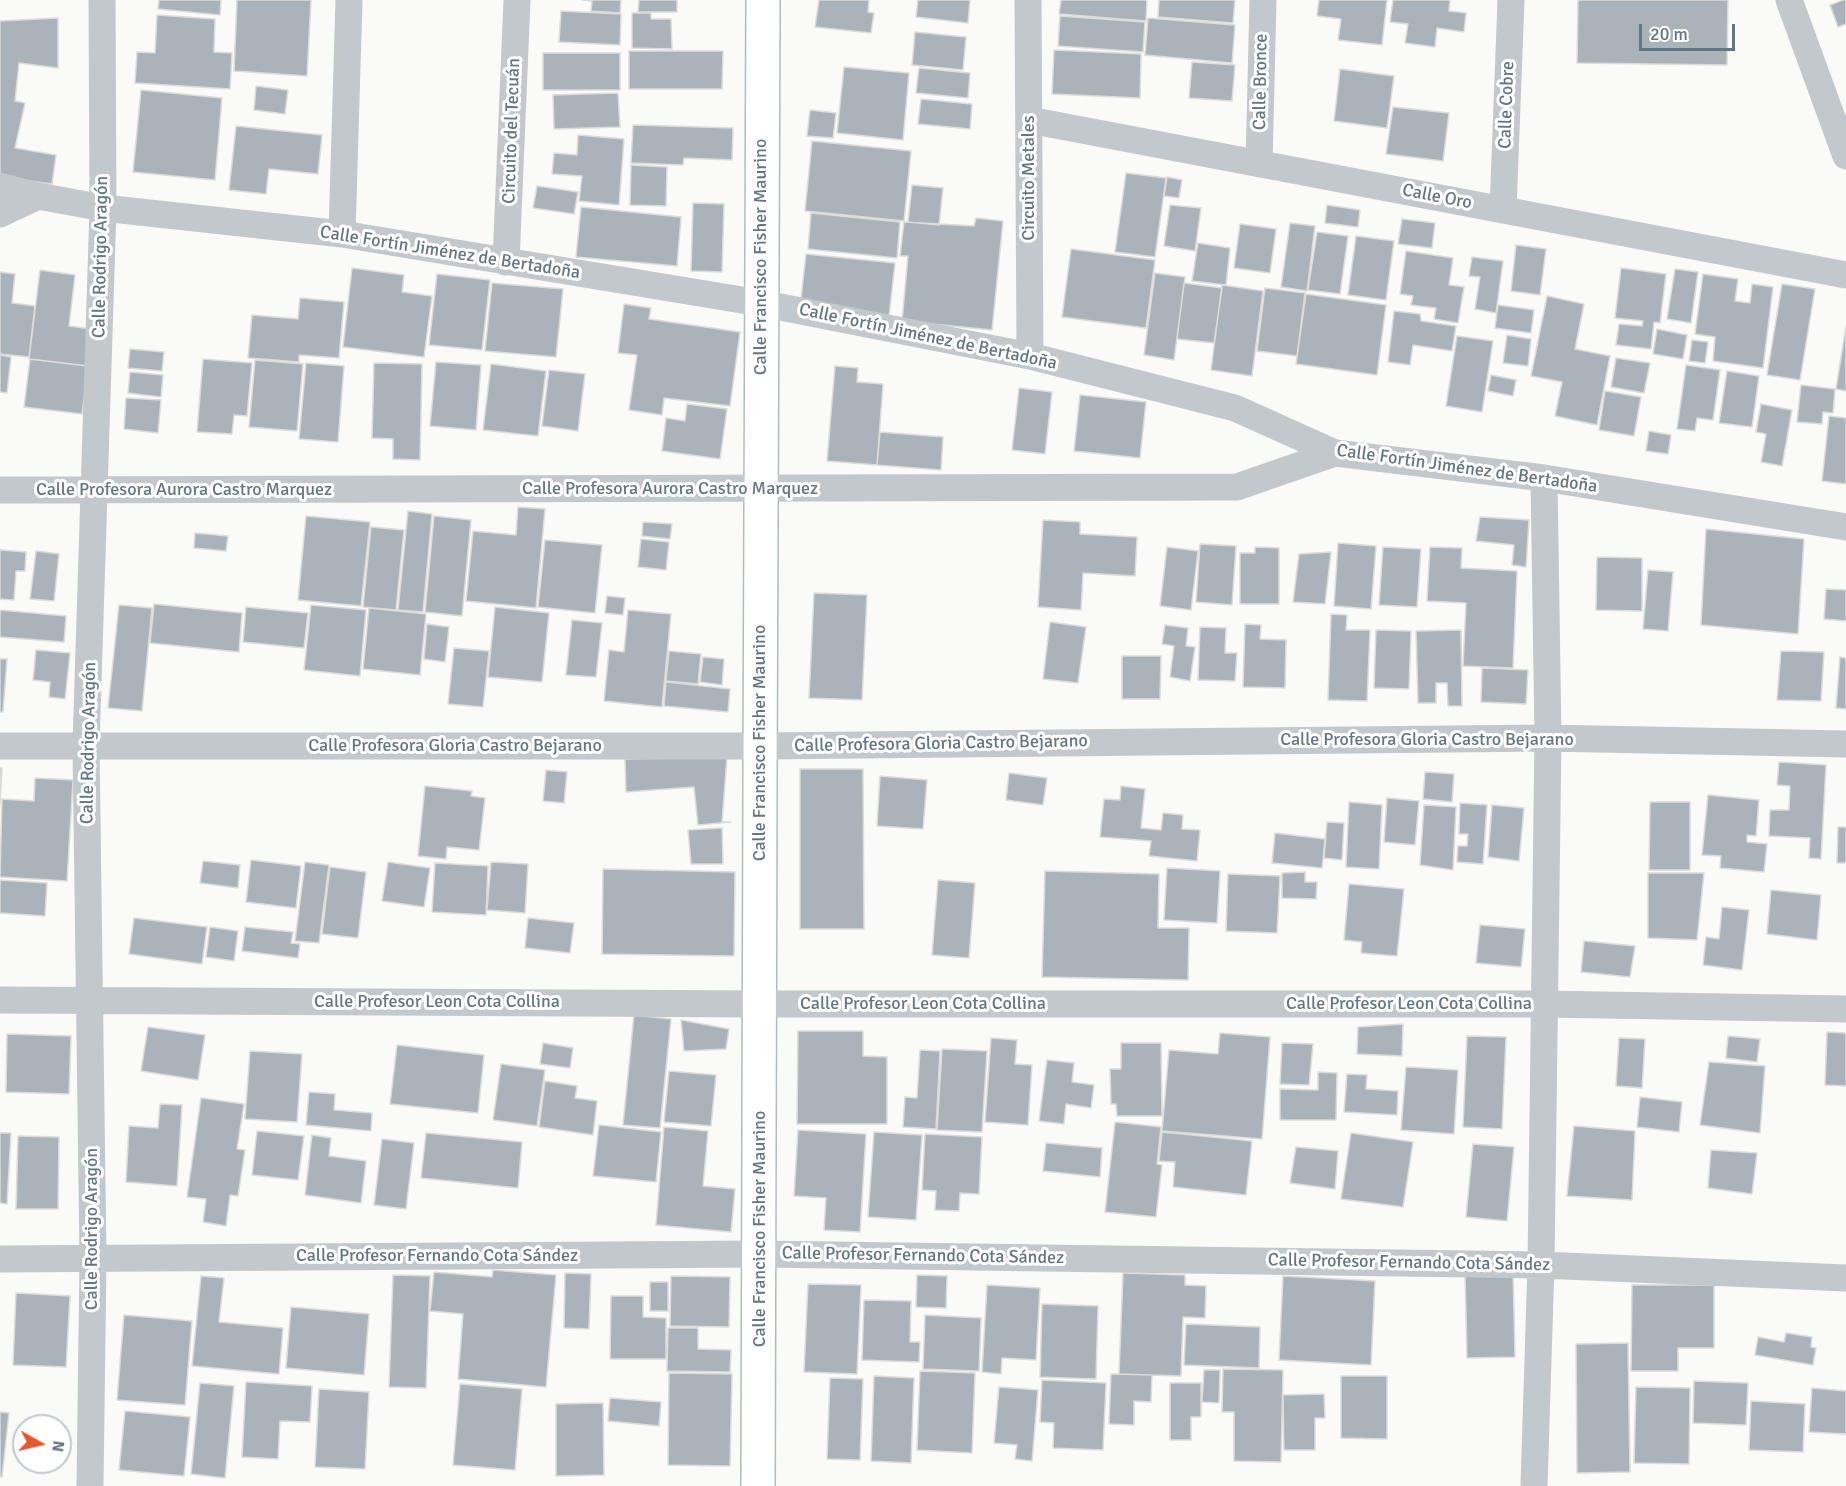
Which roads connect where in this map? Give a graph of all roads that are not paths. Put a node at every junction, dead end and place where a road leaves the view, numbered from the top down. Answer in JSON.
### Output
{"nodes":[{"id":1,"x":102,"y":0,"type":"edge"},
{"id":2,"x":349,"y":0,"type":"edge"},
{"id":3,"x":517,"y":0,"type":"edge"},
{"id":4,"x":763,"y":0,"type":"edge"},
{"id":5,"x":1029,"y":0,"type":"edge"},
{"id":6,"x":1263,"y":0,"type":"edge"},
{"id":7,"x":1511,"y":0,"type":"edge"},
{"id":8,"x":1789,"y":0,"type":"edge"},
{"id":9,"x":1029,"y":120,"type":"junction"},
{"id":10,"x":1846,"y":156,"type":"edge"},
{"id":11,"x":1259,"y":164,"type":"junction"},
{"id":12,"x":0,"y":186,"type":"edge"},
{"id":13,"x":38,"y":196,"type":"junction"},
{"id":14,"x":103,"y":208,"type":"junction"},
{"id":15,"x":1503,"y":210,"type":"junction"},
{"id":16,"x":0,"y":214,"type":"edge"},
{"id":17,"x":342,"y":234,"type":"junction"},
{"id":18,"x":506,"y":262,"type":"junction"},
{"id":19,"x":1846,"y":275,"type":"edge"},
{"id":20,"x":760,"y":303,"type":"junction"},
{"id":21,"x":1030,"y":356,"type":"junction"},
{"id":22,"x":1335,"y":453,"type":"junction"},
{"id":23,"x":1544,"y":478,"type":"junction"},
{"id":24,"x":759,"y":489,"type":"junction"},
{"id":25,"x":0,"y":490,"type":"edge"},
{"id":26,"x":95,"y":490,"type":"junction"},
{"id":27,"x":1846,"y":527,"type":"edge"},
{"id":28,"x":1548,"y":738,"type":"junction"},
{"id":29,"x":1846,"y":744,"type":"edge"},
{"id":30,"x":86,"y":745,"type":"junction"},
{"id":31,"x":0,"y":746,"type":"edge"},
{"id":32,"x":761,"y":746,"type":"junction"},
{"id":33,"x":90,"y":999,"type":"junction"},
{"id":34,"x":0,"y":1000,"type":"edge"},
{"id":35,"x":761,"y":1004,"type":"junction"},
{"id":36,"x":1543,"y":1005,"type":"junction"},
{"id":37,"x":1846,"y":1010,"type":"edge"},
{"id":38,"x":760,"y":1254,"type":"junction"},
{"id":39,"x":93,"y":1258,"type":"junction"},
{"id":40,"x":0,"y":1259,"type":"edge"},
{"id":41,"x":1541,"y":1265,"type":"junction"},
{"id":42,"x":1846,"y":1278,"type":"edge"},
{"id":43,"x":90,"y":1486,"type":"edge"},
{"id":44,"x":758,"y":1486,"type":"edge"},
{"id":45,"x":1534,"y":1486,"type":"edge"}],
"edges":[{"from":1,"to":14,"type":"street","name":"Calle Rodrigo Aragón"},
{"from":2,"to":17,"type":"street"},
{"from":3,"to":18,"type":"street","name":"Circuito del Tecuán"},
{"from":4,"to":20,"type":"street","name":"Calle Francisco Fisher Maurino"},
{"from":5,"to":9,"type":"street","name":"Circuito Metales"},
{"from":6,"to":11,"type":"street","name":"Calle Bronce"},
{"from":7,"to":15,"type":"street","name":"Calle Cobre"},
{"from":8,"to":10,"type":"street"},
{"from":9,"to":11,"type":"street","name":"Calle Oro"},
{"from":9,"to":21,"type":"street","name":"Circuito Metales"},
{"from":11,"to":15,"type":"street","name":"Calle Oro"},
{"from":12,"to":13,"type":"street","name":"Calle Fortín Jiménez de Bertadoña"},
{"from":13,"to":14,"type":"street","name":"Calle Fortín Jiménez de Bertadoña"},
{"from":13,"to":16,"type":"street"},
{"from":14,"to":17,"type":"street","name":"Calle Fortín Jiménez de Bertadoña"},
{"from":14,"to":26,"type":"street","name":"Calle Rodrigo Aragón"},
{"from":15,"to":19,"type":"street","name":"Calle Oro"},
{"from":17,"to":18,"type":"street","name":"Calle Fortín Jiménez de Bertadoña"},
{"from":18,"to":20,"type":"street","name":"Calle Fortín Jiménez de Bertadoña"},
{"from":20,"to":21,"type":"street","name":"Calle Fortín Jiménez de Bertadoña"},
{"from":20,"to":24,"type":"street","name":"Calle Francisco Fisher Maurino"},
{"from":21,"to":22,"type":"street","name":"Calle Fortín Jiménez de Bertadoña"},
{"from":22,"to":23,"type":"street","name":"Calle Fortín Jiménez de Bertadoña"},
{"from":22,"to":24,"type":"street","name":"Calle Profesora Aurora Castro Marquez"},
{"from":23,"to":27,"type":"street","name":"Calle Fortín Jiménez de Bertadoña"},
{"from":23,"to":28,"type":"street"},
{"from":24,"to":26,"type":"street","name":"Calle Profesora Aurora Castro Marquez"},
{"from":24,"to":32,"type":"street","name":"Calle Francisco Fisher Maurino"},
{"from":25,"to":26,"type":"street","name":"Calle Profesora Aurora Castro Marquez"},
{"from":26,"to":30,"type":"street","name":"Calle Rodrigo Aragón"},
{"from":28,"to":29,"type":"street","name":"Calle Profesora Gloria Castro Bejarano"},
{"from":28,"to":32,"type":"street","name":"Calle Profesora Gloria Castro Bejarano"},
{"from":28,"to":36,"type":"street"},
{"from":30,"to":31,"type":"street","name":"Calle Profesora Gloria Castro Bejarano"},
{"from":30,"to":32,"type":"street","name":"Calle Profesora Gloria Castro Bejarano"},
{"from":30,"to":33,"type":"street","name":"Calle Rodrigo Aragón"},
{"from":32,"to":35,"type":"street","name":"Calle Francisco Fisher Maurino"},
{"from":33,"to":34,"type":"street","name":"Calle Profesor Leon Cota Collina"},
{"from":33,"to":35,"type":"street","name":"Calle Profesor Leon Cota Collina"},
{"from":33,"to":39,"type":"street","name":"Calle Rodrigo Aragón"},
{"from":35,"to":36,"type":"street","name":"Calle Profesor Leon Cota Collina"},
{"from":35,"to":38,"type":"street","name":"Calle Francisco Fisher Maurino"},
{"from":36,"to":37,"type":"street","name":"Calle Profesor Leon Cota Collina"},
{"from":36,"to":41,"type":"street"},
{"from":38,"to":39,"type":"street","name":"Calle Profesor Fernando Cota Sández"},
{"from":38,"to":41,"type":"street","name":"Calle Profesor Fernando Cota Sández"},
{"from":38,"to":44,"type":"street","name":"Calle Francisco Fisher Maurino"},
{"from":39,"to":40,"type":"street","name":"Calle Profesor Fernando Cota Sández"},
{"from":39,"to":43,"type":"street","name":"Calle Rodrigo Aragón"},
{"from":41,"to":42,"type":"street","name":"Calle Profesor Fernando Cota Sández"},
{"from":41,"to":45,"type":"street"}]}
